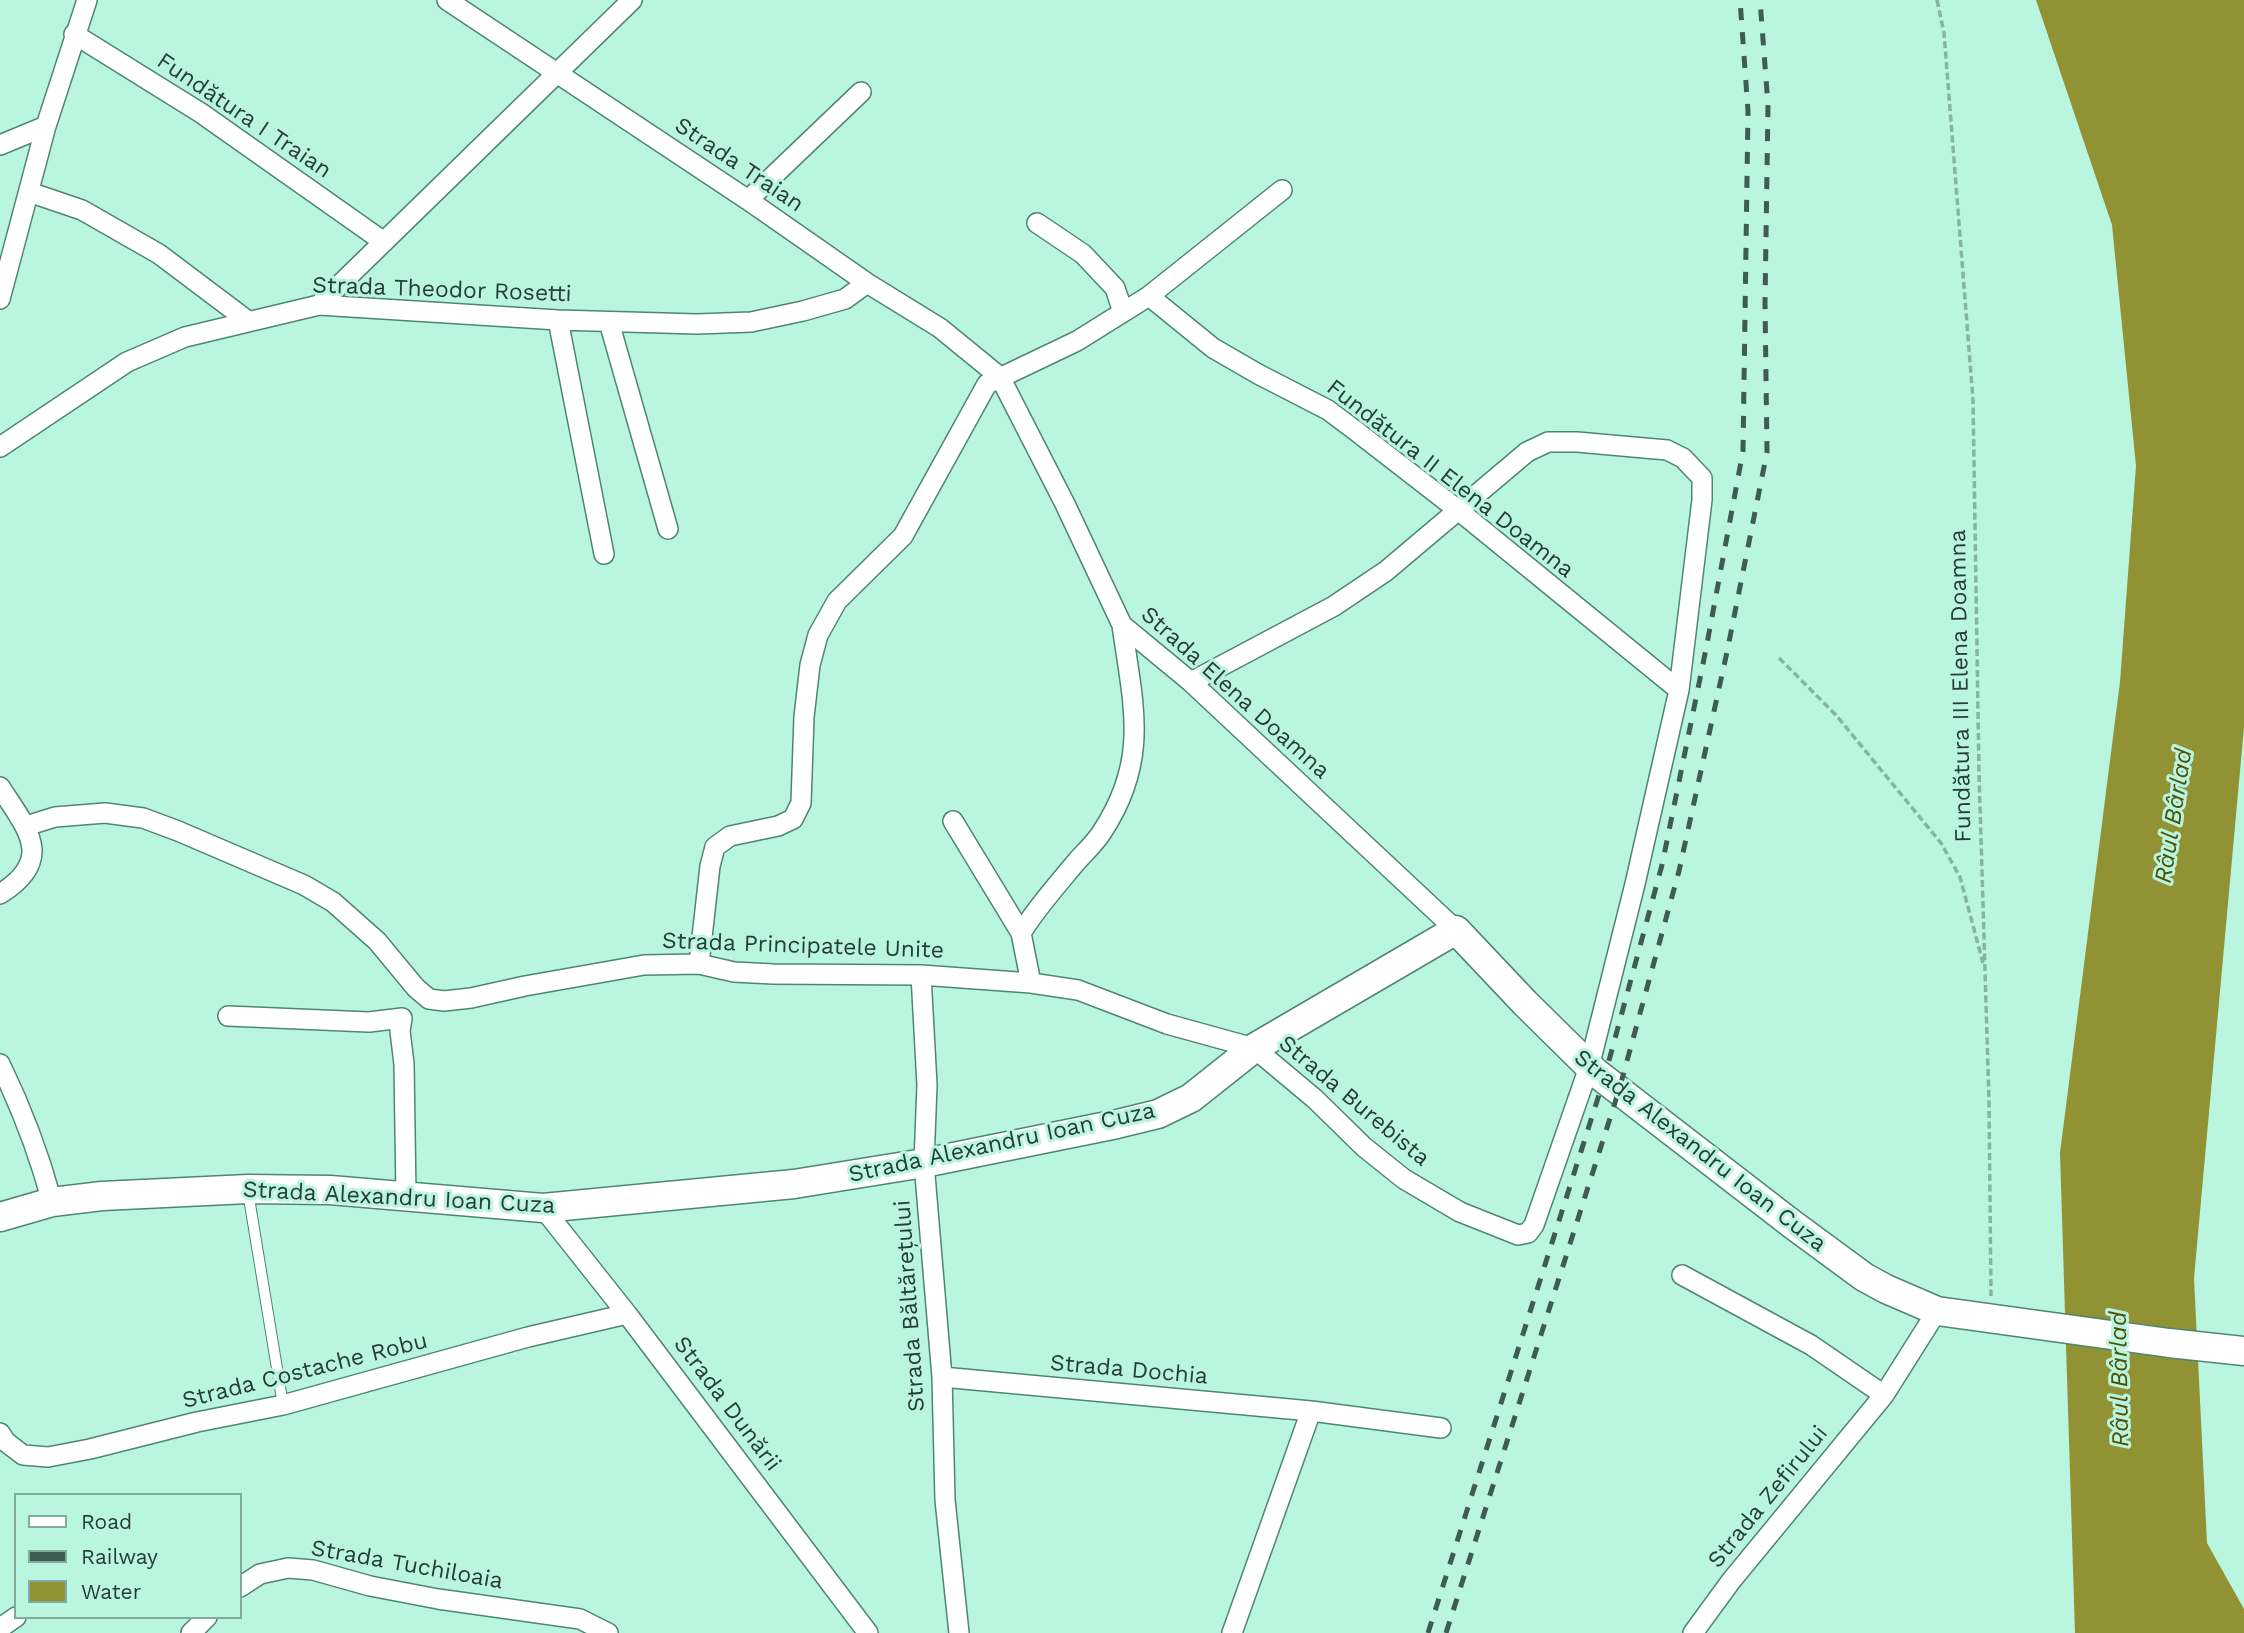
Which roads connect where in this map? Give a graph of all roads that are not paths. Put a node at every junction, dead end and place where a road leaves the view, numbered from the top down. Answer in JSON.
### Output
{"nodes":[{"id":1,"x":87,"y":0,"type":"edge"},
{"id":2,"x":447,"y":0,"type":"edge"},
{"id":3,"x":632,"y":0,"type":"edge"},
{"id":4,"x":74,"y":34,"type":"junction"},
{"id":5,"x":558,"y":74,"type":"junction"},
{"id":6,"x":861,"y":92,"type":"dead end"},
{"id":7,"x":46,"y":126,"type":"junction"},
{"id":8,"x":0,"y":145,"type":"edge"},
{"id":9,"x":1282,"y":190,"type":"dead end"},
{"id":10,"x":29,"y":192,"type":"junction"},
{"id":11,"x":748,"y":200,"type":"junction"},
{"id":12,"x":1037,"y":223,"type":"dead end"},
{"id":13,"x":384,"y":242,"type":"junction"},
{"id":14,"x":867,"y":283,"type":"junction"},
{"id":15,"x":1149,"y":296,"type":"junction"},
{"id":16,"x":0,"y":299,"type":"edge"},
{"id":17,"x":319,"y":305,"type":"junction"},
{"id":18,"x":1123,"y":312,"type":"junction"},
{"id":19,"x":558,"y":320,"type":"junction"},
{"id":20,"x":248,"y":321,"type":"junction"},
{"id":21,"x":609,"y":322,"type":"junction"},
{"id":22,"x":1000,"y":377,"type":"junction"},
{"id":23,"x":0,"y":447,"type":"edge"},
{"id":24,"x":1458,"y":510,"type":"junction"},
{"id":25,"x":668,"y":529,"type":"dead end"},
{"id":26,"x":604,"y":554,"type":"dead end"},
{"id":27,"x":1122,"y":625,"type":"junction"},
{"id":28,"x":1191,"y":682,"type":"junction"},
{"id":29,"x":1679,"y":690,"type":"junction"},
{"id":30,"x":0,"y":787,"type":"edge"},
{"id":31,"x":953,"y":821,"type":"dead end"},
{"id":32,"x":26,"y":826,"type":"junction"},
{"id":33,"x":0,"y":894,"type":"edge"},
{"id":34,"x":1456,"y":930,"type":"junction"},
{"id":35,"x":1021,"y":933,"type":"junction"},
{"id":36,"x":699,"y":964,"type":"junction"},
{"id":37,"x":921,"y":975,"type":"junction"},
{"id":38,"x":1031,"y":983,"type":"junction"},
{"id":39,"x":429,"y":999,"type":"junction"},
{"id":40,"x":228,"y":1016,"type":"dead end"},
{"id":41,"x":402,"y":1018,"type":"junction"},
{"id":42,"x":1254,"y":1048,"type":"junction"},
{"id":43,"x":0,"y":1065,"type":"edge"},
{"id":44,"x":1589,"y":1067,"type":"junction"},
{"id":45,"x":924,"y":1163,"type":"junction"},
{"id":46,"x":248,"y":1188,"type":"junction"},
{"id":47,"x":406,"y":1196,"type":"junction"},
{"id":48,"x":52,"y":1202,"type":"junction"},
{"id":49,"x":543,"y":1208,"type":"junction"},
{"id":50,"x":0,"y":1217,"type":"edge"},
{"id":51,"x":1682,"y":1275,"type":"dead end"},
{"id":52,"x":1937,"y":1311,"type":"junction"},
{"id":53,"x":627,"y":1314,"type":"junction"},
{"id":54,"x":2244,"y":1351,"type":"edge"},
{"id":55,"x":942,"y":1377,"type":"junction"},
{"id":56,"x":1884,"y":1395,"type":"junction"},
{"id":57,"x":283,"y":1405,"type":"junction"},
{"id":58,"x":1311,"y":1411,"type":"junction"},
{"id":59,"x":1441,"y":1427,"type":"dead end"},
{"id":60,"x":0,"y":1433,"type":"edge"},
{"id":61,"x":242,"y":1586,"type":"edge"},
{"id":62,"x":205,"y":1619,"type":"edge"},
{"id":63,"x":191,"y":1633,"type":"edge"},
{"id":64,"x":608,"y":1633,"type":"edge"},
{"id":65,"x":867,"y":1633,"type":"edge"},
{"id":66,"x":959,"y":1633,"type":"edge"},
{"id":67,"x":1232,"y":1633,"type":"edge"},
{"id":68,"x":1693,"y":1633,"type":"edge"}],
"edges":[{"from":1,"to":4,"type":"street"},
{"from":2,"to":5,"type":"street","name":"Strada Traian"},
{"from":3,"to":5,"type":"street"},
{"from":4,"to":7,"type":"street"},
{"from":4,"to":13,"type":"street","name":"Fundătura I Traian"},
{"from":5,"to":11,"type":"street","name":"Strada Traian"},
{"from":5,"to":13,"type":"street"},
{"from":6,"to":11,"type":"street"},
{"from":7,"to":8,"type":"street"},
{"from":7,"to":10,"type":"street"},
{"from":9,"to":15,"type":"street"},
{"from":10,"to":16,"type":"street"},
{"from":10,"to":20,"type":"street"},
{"from":11,"to":14,"type":"street","name":"Strada Traian"},
{"from":12,"to":18,"type":"street"},
{"from":13,"to":17,"type":"street"},
{"from":14,"to":21,"type":"street","name":"Strada Theodor Rosetti"},
{"from":14,"to":22,"type":"street","name":"Strada Traian"},
{"from":15,"to":18,"type":"street"},
{"from":15,"to":24,"type":"street","name":"Fundătura II Elena Doamna"},
{"from":17,"to":19,"type":"street","name":"Strada Theodor Rosetti"},
{"from":17,"to":20,"type":"street","name":"Strada Theodor Rosetti"},
{"from":18,"to":22,"type":"street"},
{"from":19,"to":21,"type":"street","name":"Strada Theodor Rosetti"},
{"from":19,"to":26,"type":"street"},
{"from":20,"to":23,"type":"street","name":"Strada Theodor Rosetti"},
{"from":21,"to":25,"type":"street"},
{"from":22,"to":27,"type":"street","name":"Strada Elena Doamna"},
{"from":22,"to":36,"type":"street"},
{"from":24,"to":28,"type":"street"},
{"from":24,"to":29,"type":"street","name":"Fundătura II Elena Doamna"},
{"from":24,"to":29,"type":"street"},
{"from":27,"to":28,"type":"street","name":"Strada Elena Doamna"},
{"from":27,"to":35,"type":"street"},
{"from":28,"to":34,"type":"street","name":"Strada Elena Doamna"},
{"from":29,"to":44,"type":"street"},
{"from":30,"to":32,"type":"street"},
{"from":31,"to":35,"type":"street"},
{"from":32,"to":33,"type":"street"},
{"from":32,"to":39,"type":"street"},
{"from":34,"to":42,"type":"street","name":"Strada Alexandru Ioan Cuza"},
{"from":34,"to":44,"type":"street","name":"Strada Alexandru Ioan Cuza"},
{"from":35,"to":38,"type":"street"},
{"from":36,"to":37,"type":"street","name":"Strada Principatele Unite"},
{"from":36,"to":39,"type":"street","name":"Strada Principatele Unite"},
{"from":37,"to":38,"type":"street","name":"Strada Principatele Unite"},
{"from":37,"to":45,"type":"street","name":"Strada Băltărețului"},
{"from":38,"to":42,"type":"street","name":"Strada Principatele Unite"},
{"from":39,"to":41,"type":"street"},
{"from":40,"to":41,"type":"street"},
{"from":41,"to":47,"type":"street"},
{"from":42,"to":44,"type":"street","name":"Strada Burebista"},
{"from":42,"to":45,"type":"street","name":"Strada Alexandru Ioan Cuza"},
{"from":43,"to":48,"type":"street"},
{"from":44,"to":52,"type":"street","name":"Strada Alexandru Ioan Cuza"},
{"from":45,"to":49,"type":"street","name":"Strada Alexandru Ioan Cuza"},
{"from":45,"to":55,"type":"street","name":"Strada Băltărețului"},
{"from":46,"to":47,"type":"street","name":"Strada Alexandru Ioan Cuza"},
{"from":46,"to":48,"type":"street","name":"Strada Alexandru Ioan Cuza"},
{"from":46,"to":57,"type":"lane"},
{"from":47,"to":49,"type":"street","name":"Strada Alexandru Ioan Cuza"},
{"from":48,"to":50,"type":"street","name":"Strada Alexandru Ioan Cuza"},
{"from":49,"to":53,"type":"street","name":"Strada Dunării"},
{"from":51,"to":56,"type":"street"},
{"from":52,"to":54,"type":"street","name":"Strada Alexandru Ioan Cuza"},
{"from":52,"to":56,"type":"street","name":"Strada Zefirului"},
{"from":53,"to":57,"type":"street","name":"Strada Costache Robu"},
{"from":53,"to":65,"type":"street","name":"Strada Dunării"},
{"from":55,"to":58,"type":"street","name":"Strada Dochia"},
{"from":55,"to":66,"type":"street","name":"Strada Băltărețului"},
{"from":56,"to":68,"type":"street","name":"Strada Zefirului"},
{"from":57,"to":60,"type":"street","name":"Strada Costache Robu"},
{"from":58,"to":59,"type":"street","name":"Strada Dochia"},
{"from":58,"to":67,"type":"street"},
{"from":61,"to":64,"type":"street","name":"Strada Tuchiloaia"},
{"from":62,"to":63,"type":"street"}]}
